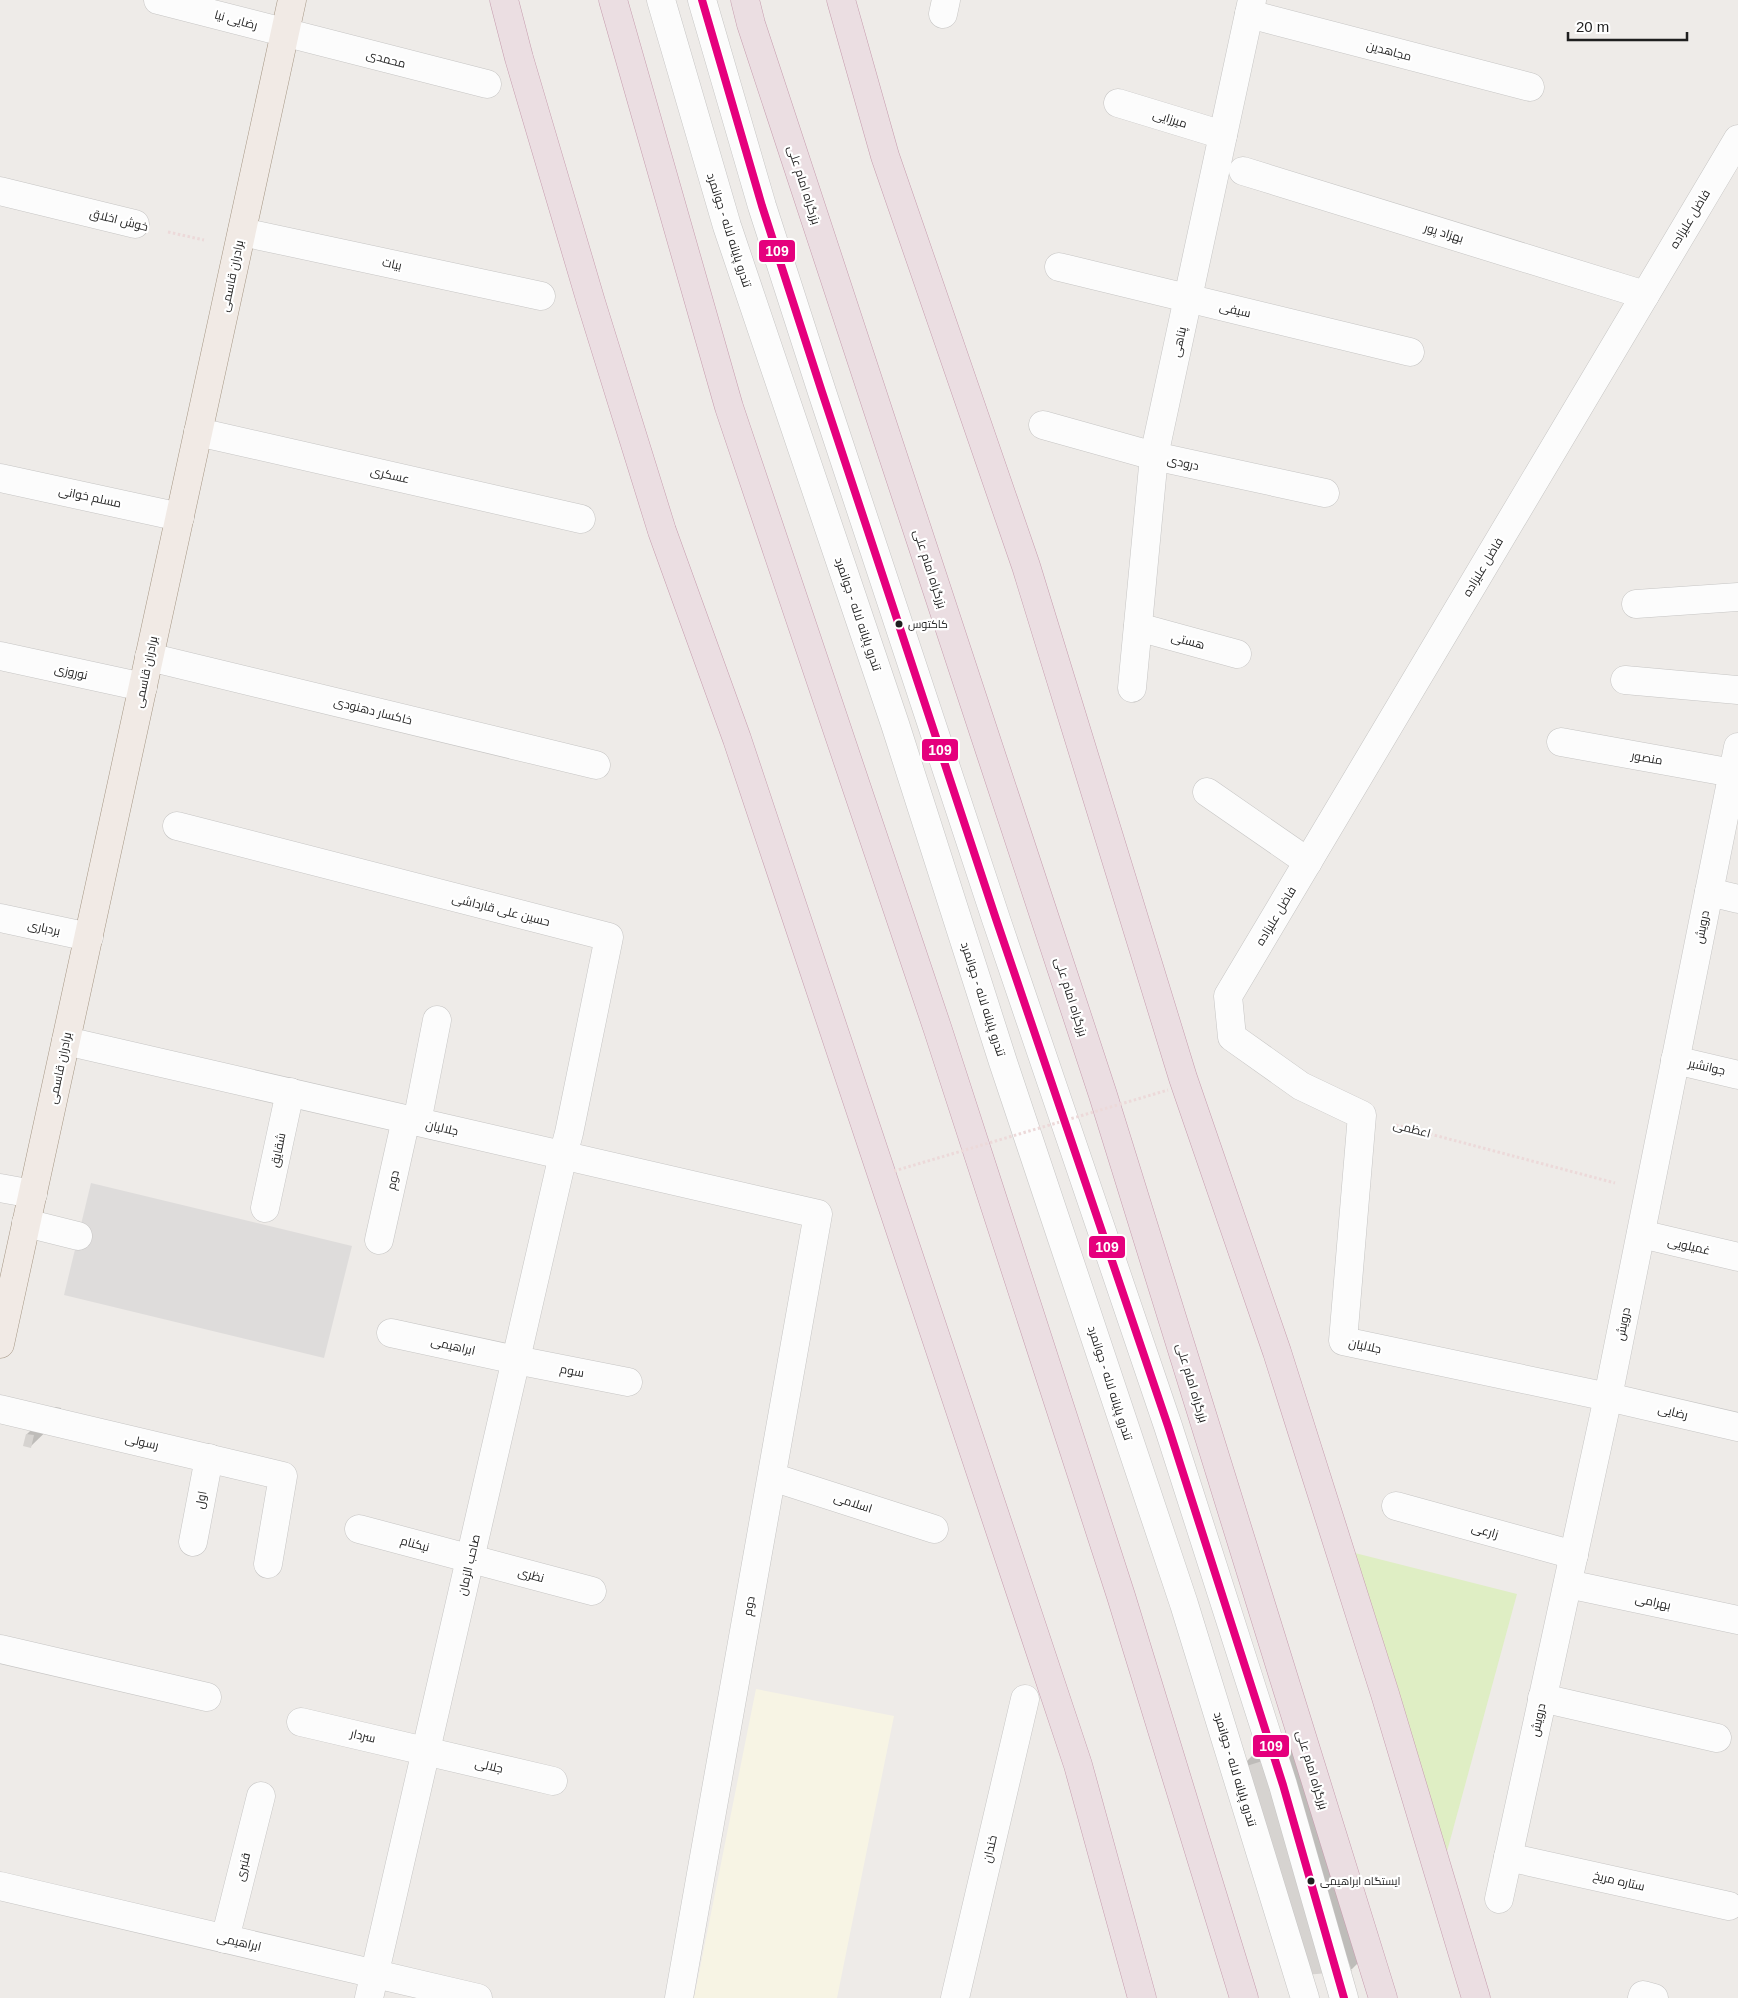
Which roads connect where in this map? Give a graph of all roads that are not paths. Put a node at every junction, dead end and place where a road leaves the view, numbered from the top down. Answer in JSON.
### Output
{"nodes":[{"id":1,"x":158,"y":0,"type":"edge"},
{"id":2,"x":292,"y":0,"type":"edge"},
{"id":3,"x":504,"y":0,"type":"edge"},
{"id":4,"x":612,"y":0,"type":"edge"},
{"id":5,"x":661,"y":0,"type":"edge"},
{"id":6,"x":702,"y":0,"type":"edge"},
{"id":7,"x":745,"y":0,"type":"edge"},
{"id":8,"x":841,"y":0,"type":"edge"},
{"id":9,"x":1250,"y":7,"type":"edge"},
{"id":10,"x":285,"y":33,"type":"junction"},
{"id":11,"x":487,"y":84,"type":"dead end"},
{"id":12,"x":1530,"y":87,"type":"dead end"},
{"id":13,"x":1118,"y":103,"type":"dead end"},
{"id":14,"x":1223,"y":135,"type":"junction"},
{"id":15,"x":1736,"y":148,"type":"edge"},
{"id":16,"x":1244,"y":171,"type":"dead end"},
{"id":17,"x":0,"y":191,"type":"edge"},
{"id":18,"x":135,"y":224,"type":"road end"},
{"id":19,"x":240,"y":240,"type":"junction"},
{"id":20,"x":1059,"y":267,"type":"dead end"},
{"id":21,"x":1645,"y":295,"type":"junction"},
{"id":22,"x":541,"y":296,"type":"dead end"},
{"id":23,"x":1188,"y":299,"type":"junction"},
{"id":24,"x":1410,"y":352,"type":"dead end"},
{"id":25,"x":1043,"y":425,"type":"dead end"},
{"id":26,"x":198,"y":432,"type":"junction"},
{"id":27,"x":1154,"y":456,"type":"junction"},
{"id":28,"x":0,"y":478,"type":"edge"},
{"id":29,"x":1325,"y":493,"type":"dead end"},
{"id":30,"x":180,"y":517,"type":"junction"},
{"id":31,"x":581,"y":518,"type":"dead end"},
{"id":32,"x":1738,"y":597,"type":"edge"},
{"id":33,"x":1636,"y":604,"type":"dead end"},
{"id":34,"x":1138,"y":627,"type":"junction"},
{"id":35,"x":1238,"y":654,"type":"dead end"},
{"id":36,"x":0,"y":656,"type":"edge"},
{"id":37,"x":149,"y":657,"type":"junction"},
{"id":38,"x":1625,"y":680,"type":"dead end"},
{"id":39,"x":143,"y":687,"type":"junction"},
{"id":40,"x":1132,"y":688,"type":"dead end"},
{"id":41,"x":1738,"y":690,"type":"edge"},
{"id":42,"x":1561,"y":742,"type":"dead end"},
{"id":43,"x":1738,"y":747,"type":"edge"},
{"id":44,"x":596,"y":765,"type":"dead end"},
{"id":45,"x":1733,"y":773,"type":"junction"},
{"id":46,"x":1207,"y":792,"type":"dead end"},
{"id":47,"x":1733,"y":803,"type":"edge"},
{"id":48,"x":177,"y":826,"type":"dead end"},
{"id":49,"x":1308,"y":862,"type":"junction"},
{"id":50,"x":1709,"y":892,"type":"junction"},
{"id":51,"x":1738,"y":899,"type":"edge"},
{"id":52,"x":0,"y":918,"type":"edge"},
{"id":53,"x":89,"y":937,"type":"junction"},
{"id":54,"x":437,"y":1020,"type":"dead end"},
{"id":55,"x":66,"y":1041,"type":"junction"},
{"id":56,"x":1675,"y":1060,"type":"junction"},
{"id":57,"x":1738,"y":1074,"type":"edge"},
{"id":58,"x":290,"y":1092,"type":"junction"},
{"id":59,"x":1362,"y":1115,"type":"joint"},
{"id":60,"x":411,"y":1120,"type":"junction"},
{"id":61,"x":563,"y":1155,"type":"junction"},
{"id":62,"x":0,"y":1188,"type":"edge"},
{"id":63,"x":32,"y":1194,"type":"junction"},
{"id":64,"x":265,"y":1208,"type":"dead end"},
{"id":65,"x":818,"y":1214,"type":"joint"},
{"id":66,"x":26,"y":1223,"type":"junction"},
{"id":67,"x":1641,"y":1234,"type":"junction"},
{"id":68,"x":78,"y":1236,"type":"dead end"},
{"id":69,"x":379,"y":1240,"type":"dead end"},
{"id":70,"x":1738,"y":1257,"type":"edge"},
{"id":71,"x":391,"y":1332,"type":"dead end"},
{"id":72,"x":0,"y":1344,"type":"edge"},
{"id":73,"x":516,"y":1360,"type":"junction"},
{"id":74,"x":628,"y":1382,"type":"dead end"},
{"id":75,"x":1608,"y":1397,"type":"junction"},
{"id":76,"x":0,"y":1409,"type":"edge"},
{"id":77,"x":1738,"y":1427,"type":"edge"},
{"id":78,"x":208,"y":1458,"type":"junction"},
{"id":79,"x":772,"y":1477,"type":"junction"},
{"id":80,"x":1396,"y":1506,"type":"dead end"},
{"id":81,"x":359,"y":1529,"type":"dead end"},
{"id":82,"x":934,"y":1529,"type":"dead end"},
{"id":83,"x":193,"y":1542,"type":"dead end"},
{"id":84,"x":1574,"y":1555,"type":"junction"},
{"id":85,"x":470,"y":1559,"type":"junction"},
{"id":86,"x":268,"y":1564,"type":"dead end"},
{"id":87,"x":1568,"y":1584,"type":"junction"},
{"id":88,"x":592,"y":1591,"type":"dead end"},
{"id":89,"x":1738,"y":1620,"type":"edge"},
{"id":90,"x":0,"y":1649,"type":"edge"},
{"id":91,"x":207,"y":1697,"type":"dead end"},
{"id":92,"x":1542,"y":1698,"type":"junction"},
{"id":93,"x":1025,"y":1699,"type":"dead end"},
{"id":94,"x":300,"y":1722,"type":"dead end"},
{"id":95,"x":1717,"y":1738,"type":"dead end"},
{"id":96,"x":426,"y":1751,"type":"junction"},
{"id":97,"x":553,"y":1781,"type":"dead end"},
{"id":98,"x":261,"y":1796,"type":"dead end"},
{"id":99,"x":1508,"y":1857,"type":"junction"},
{"id":100,"x":0,"y":1886,"type":"edge"},
{"id":101,"x":1499,"y":1899,"type":"dead end"},
{"id":102,"x":1729,"y":1906,"type":"dead end"},
{"id":103,"x":225,"y":1939,"type":"junction"},
{"id":104,"x":372,"y":1986,"type":"edge"},
{"id":105,"x":1138,"y":1992,"type":"edge"},
{"id":106,"x":478,"y":1998,"type":"edge"},
{"id":107,"x":680,"y":1998,"type":"edge"},
{"id":108,"x":955,"y":1998,"type":"edge"},
{"id":109,"x":1244,"y":1998,"type":"edge"},
{"id":110,"x":1305,"y":1998,"type":"edge"},
{"id":111,"x":1344,"y":1998,"type":"edge"},
{"id":112,"x":1383,"y":1998,"type":"edge"},
{"id":113,"x":1476,"y":1998,"type":"edge"},
{"id":114,"x":1642,"y":1998,"type":"edge"},
{"id":115,"x":1654,"y":1998,"type":"edge"}],
"edges":[{"from":1,"to":10,"type":"street","name":"رضایی نیا"},
{"from":2,"to":10,"type":"main road","name":"برادران قاسمی"},
{"from":3,"to":105,"type":"highway"},
{"from":4,"to":109,"type":"highway"},
{"from":5,"to":110,"type":"street","name":"تندرو پایانه لاله - جوانمرد"},
{"from":6,"to":111,"type":"street"},
{"from":7,"to":112,"type":"highway","name":"بزرگراه امام علی"},
{"from":8,"to":113,"type":"highway"},
{"from":9,"to":12,"type":"street","name":"مجاهدین"},
{"from":9,"to":14,"type":"street","name":"پناهی"},
{"from":10,"to":11,"type":"street","name":"محمدی"},
{"from":10,"to":19,"type":"main road","name":"برادران قاسمی"},
{"from":13,"to":14,"type":"street","name":"میرزایی"},
{"from":14,"to":23,"type":"street","name":"پناهی"},
{"from":15,"to":21,"type":"street","name":"فاضل علیزاده"},
{"from":16,"to":21,"type":"street","name":"بهزاد پور"},
{"from":17,"to":18,"type":"street","name":"خوش اخلاق"},
{"from":19,"to":22,"type":"street","name":"بیات"},
{"from":19,"to":26,"type":"main road","name":"برادران قاسمی"},
{"from":20,"to":23,"type":"street","name":"سیفی"},
{"from":21,"to":49,"type":"street","name":"فاضل علیزاده"},
{"from":23,"to":24,"type":"street","name":"سیفی"},
{"from":23,"to":27,"type":"street","name":"پناهی"},
{"from":25,"to":27,"type":"street","name":"درودی"},
{"from":26,"to":30,"type":"main road","name":"برادران قاسمی"},
{"from":26,"to":31,"type":"street","name":"عسکری"},
{"from":27,"to":29,"type":"street","name":"درودی"},
{"from":27,"to":34,"type":"street","name":"پناهی"},
{"from":28,"to":30,"type":"street","name":"مسلم خوانی"},
{"from":30,"to":37,"type":"main road","name":"برادران قاسمی"},
{"from":32,"to":33,"type":"street"},
{"from":34,"to":35,"type":"street","name":"هستی"},
{"from":34,"to":40,"type":"street","name":"پناهی"},
{"from":36,"to":39,"type":"street","name":"نوروزی"},
{"from":37,"to":39,"type":"main road","name":"برادران قاسمی"},
{"from":37,"to":44,"type":"street","name":"خاکسار دهنودی"},
{"from":38,"to":41,"type":"street"},
{"from":39,"to":53,"type":"main road","name":"برادران قاسمی"},
{"from":42,"to":45,"type":"street","name":"منصور"},
{"from":43,"to":45,"type":"street","name":"درویش"},
{"from":45,"to":47,"type":"street","name":"درویش"},
{"from":46,"to":49,"type":"street"},
{"from":47,"to":50,"type":"street","name":"درویش"},
{"from":48,"to":61,"type":"street","name":"حسین علی قارداشی"},
{"from":49,"to":59,"type":"street","name":"فاضل علیزاده"},
{"from":50,"to":51,"type":"street"},
{"from":50,"to":56,"type":"street","name":"درویش"},
{"from":52,"to":53,"type":"street","name":"بردباری"},
{"from":53,"to":55,"type":"main road","name":"برادران قاسمی"},
{"from":54,"to":60,"type":"street","name":"دوم"},
{"from":55,"to":58,"type":"street","name":"جلالیان"},
{"from":55,"to":63,"type":"main road","name":"برادران قاسمی"},
{"from":56,"to":57,"type":"street","name":"جوانشیر"},
{"from":56,"to":67,"type":"street","name":"درویش"},
{"from":58,"to":60,"type":"street","name":"جلالیان"},
{"from":58,"to":64,"type":"street","name":"شقایق"},
{"from":59,"to":75,"type":"street","name":"جلالیان"},
{"from":60,"to":61,"type":"street","name":"جلالیان"},
{"from":60,"to":69,"type":"street","name":"دوم"},
{"from":61,"to":65,"type":"street","name":"جلالیان"},
{"from":61,"to":73,"type":"street","name":"صاحب الزمان"},
{"from":62,"to":63,"type":"street"},
{"from":63,"to":66,"type":"main road","name":"برادران قاسمی"},
{"from":65,"to":79,"type":"street","name":"دوم"},
{"from":66,"to":68,"type":"street"},
{"from":66,"to":72,"type":"main road","name":"برادران قاسمی"},
{"from":67,"to":70,"type":"street","name":"غمیلویی"},
{"from":67,"to":75,"type":"street","name":"درویش"},
{"from":71,"to":73,"type":"street","name":"ابراهیمی"},
{"from":73,"to":74,"type":"street","name":"سوم"},
{"from":73,"to":85,"type":"street","name":"صاحب الزمان"},
{"from":75,"to":77,"type":"street","name":"رضایی"},
{"from":75,"to":84,"type":"street","name":"درویش"},
{"from":76,"to":78,"type":"street","name":"رسولی"},
{"from":78,"to":83,"type":"street","name":"اول"},
{"from":78,"to":86,"type":"street","name":"رسولی"},
{"from":79,"to":82,"type":"street","name":"اسلامی"},
{"from":79,"to":107,"type":"street","name":"دوم"},
{"from":80,"to":84,"type":"street","name":"زارعی"},
{"from":81,"to":85,"type":"street","name":"نیکنام"},
{"from":84,"to":87,"type":"street","name":"درویش"},
{"from":85,"to":88,"type":"street","name":"نظری"},
{"from":85,"to":96,"type":"street","name":"صاحب الزمان"},
{"from":87,"to":89,"type":"street","name":"بهرامی"},
{"from":87,"to":92,"type":"street","name":"درویش"},
{"from":90,"to":91,"type":"street"},
{"from":92,"to":95,"type":"street"},
{"from":92,"to":99,"type":"street","name":"درویش"},
{"from":93,"to":108,"type":"street","name":"خندان"},
{"from":94,"to":96,"type":"street","name":"سردار"},
{"from":96,"to":97,"type":"street","name":"جلالی"},
{"from":96,"to":104,"type":"street","name":"صاحب الزمان"},
{"from":98,"to":103,"type":"street","name":"قنبری"},
{"from":99,"to":101,"type":"street","name":"درویش"},
{"from":99,"to":102,"type":"street","name":"ستاره مریخ"},
{"from":100,"to":103,"type":"street","name":"ابراهیمی"},
{"from":103,"to":104,"type":"street","name":"ابراهیمی"},
{"from":104,"to":106,"type":"street","name":"ابراهیمی"},
{"from":114,"to":115,"type":"street"}]}
